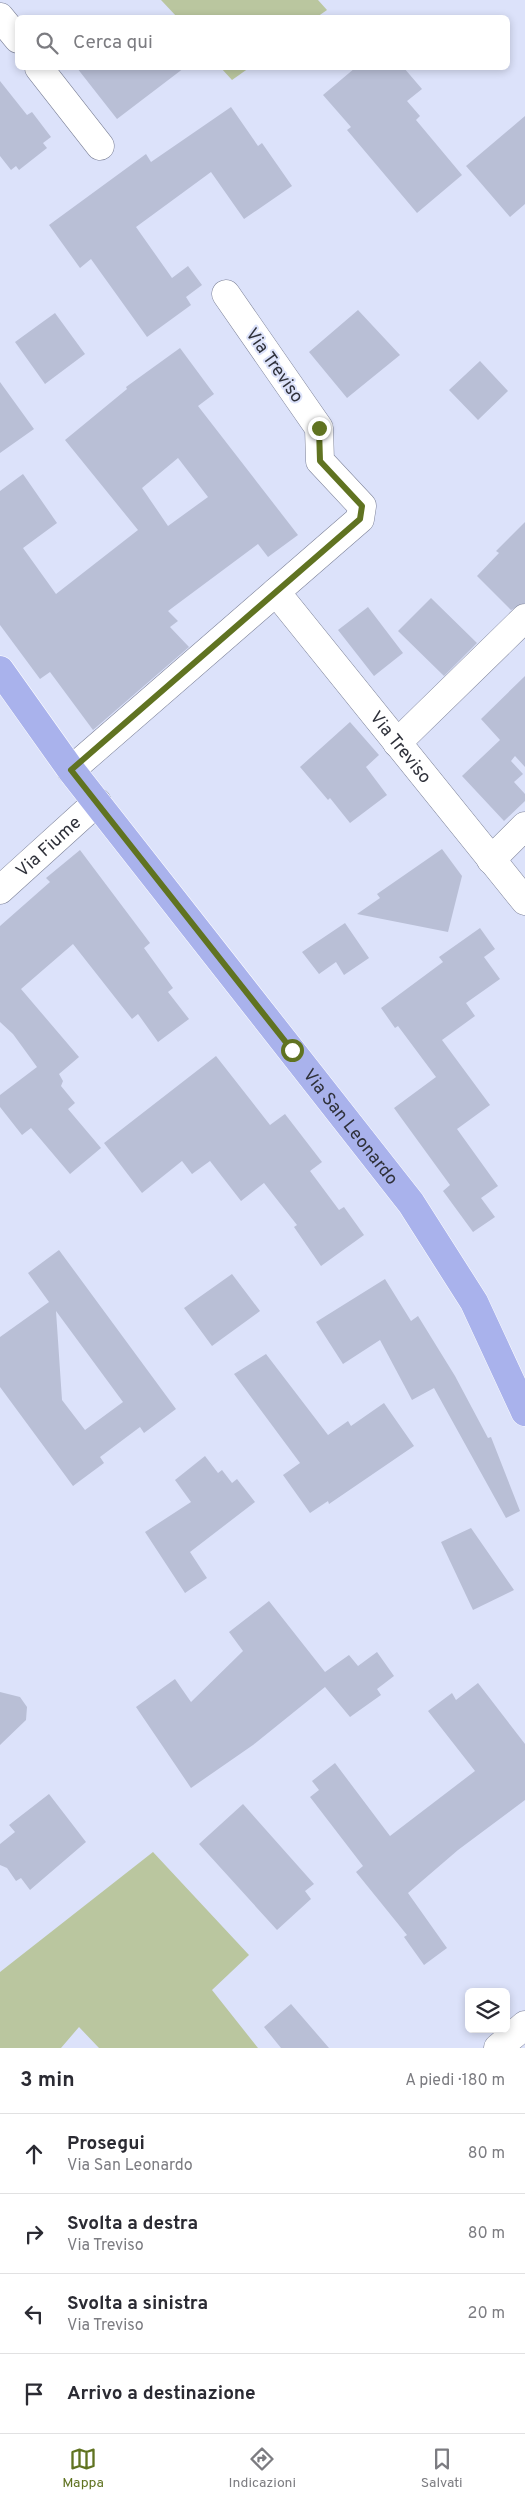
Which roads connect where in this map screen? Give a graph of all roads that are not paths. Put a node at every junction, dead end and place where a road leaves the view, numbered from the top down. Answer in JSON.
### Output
{"nodes":[{"id":1,"x":0,"y":17,"type":"edge"},
{"id":2,"x":15,"y":35,"type":"edge"},
{"id":3,"x":41,"y":70,"type":"edge"},
{"id":4,"x":100,"y":146,"type":"dead end"},
{"id":5,"x":226,"y":294,"type":"dead end"},
{"id":6,"x":276,"y":592,"type":"junction"},
{"id":7,"x":525,"y":618,"type":"edge"},
{"id":8,"x":0,"y":670,"type":"edge"},
{"id":9,"x":397,"y":743,"type":"junction"},
{"id":10,"x":71,"y":770,"type":"junction"},
{"id":11,"x":97,"y":802,"type":"junction"},
{"id":12,"x":525,"y":826,"type":"edge"},
{"id":13,"x":491,"y":860,"type":"junction"},
{"id":14,"x":0,"y":890,"type":"edge"},
{"id":15,"x":525,"y":901,"type":"edge"},
{"id":16,"x":525,"y":1412,"type":"edge"},
{"id":17,"x":525,"y":2025,"type":"edge"},
{"id":18,"x":498,"y":2048,"type":"edge"}],
"edges":[{"from":1,"to":2,"type":"street"},
{"from":3,"to":4,"type":"street"},
{"from":5,"to":6,"type":"street","name":"Via Treviso"},
{"from":6,"to":9,"type":"street","name":"Via Treviso"},
{"from":6,"to":10,"type":"street","name":"Via Treviso"},
{"from":7,"to":9,"type":"street"},
{"from":8,"to":10,"type":"main road","name":"Via San Leonardo"},
{"from":9,"to":13,"type":"street","name":"Via Treviso"},
{"from":10,"to":11,"type":"main road","name":"Via San Leonardo"},
{"from":11,"to":14,"type":"street","name":"Via Fiume"},
{"from":11,"to":16,"type":"main road","name":"Via San Leonardo"},
{"from":12,"to":13,"type":"street"},
{"from":13,"to":15,"type":"street","name":"Via Treviso"},
{"from":17,"to":18,"type":"street"}]}
